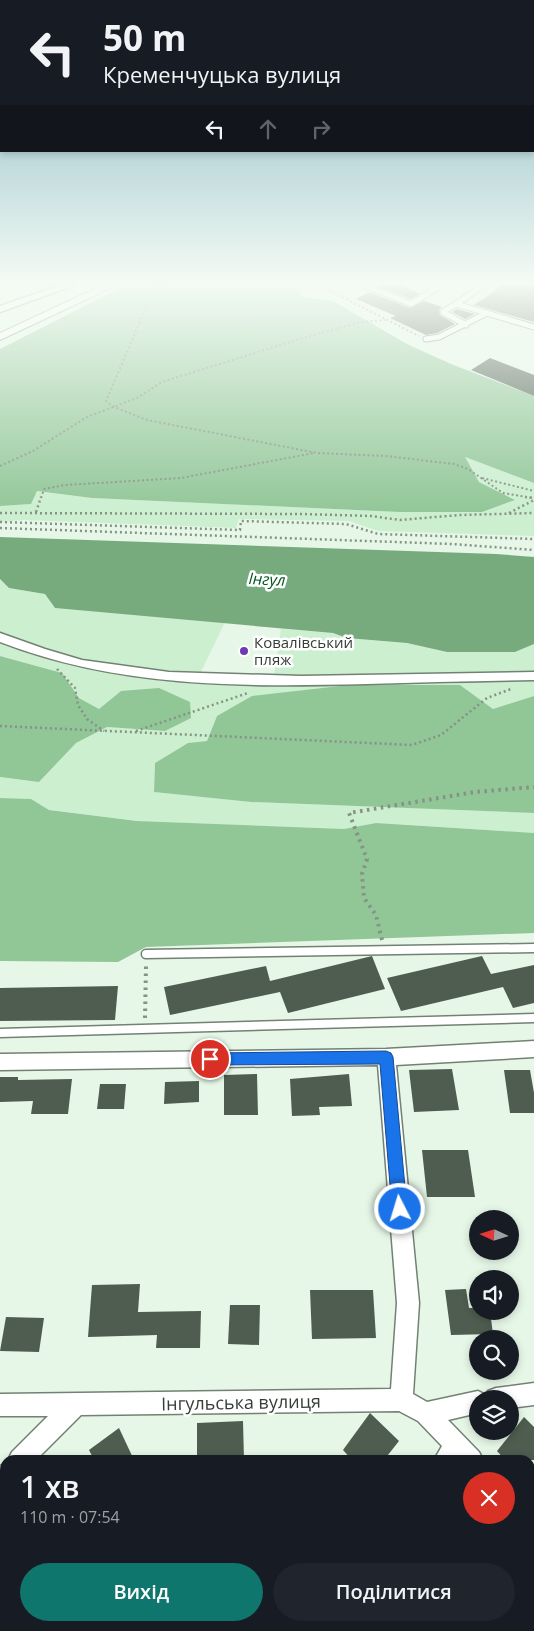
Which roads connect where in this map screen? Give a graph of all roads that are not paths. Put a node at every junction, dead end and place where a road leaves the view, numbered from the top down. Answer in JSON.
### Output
{"nodes":[{"id":1,"x":0,"y":637,"type":"edge"},
{"id":2,"x":534,"y":676,"type":"edge"},
{"id":3,"x":534,"y":948,"type":"edge"},
{"id":4,"x":146,"y":954,"type":"road end"},
{"id":5,"x":534,"y":1018,"type":"edge"},
{"id":6,"x":0,"y":1033,"type":"edge"},
{"id":7,"x":534,"y":1049,"type":"edge"},
{"id":8,"x":386,"y":1057,"type":"junction"},
{"id":9,"x":0,"y":1062,"type":"edge"},
{"id":10,"x":534,"y":1394,"type":"edge"},
{"id":11,"x":519,"y":1396,"type":"edge"},
{"id":12,"x":401,"y":1400,"type":"junction"},
{"id":13,"x":76,"y":1404,"type":"junction"},
{"id":14,"x":469,"y":1404,"type":"edge"},
{"id":15,"x":0,"y":1405,"type":"edge"},
{"id":16,"x":426,"y":1413,"type":"junction"},
{"id":17,"x":25,"y":1455,"type":"edge"},
{"id":18,"x":458,"y":1455,"type":"edge"}],
"edges":[{"from":1,"to":2,"type":"street"},
{"from":3,"to":4,"type":"lane"},
{"from":5,"to":6,"type":"lane"},
{"from":7,"to":8,"type":"street"},
{"from":8,"to":9,"type":"street"},
{"from":8,"to":12,"type":"street"},
{"from":10,"to":11,"type":"street"},
{"from":12,"to":13,"type":"street","name":"Інгульська вулиця"},
{"from":12,"to":16,"type":"street","name":"Інгульська вулиця"},
{"from":13,"to":15,"type":"street","name":"Інгульська вулиця"},
{"from":13,"to":17,"type":"street"},
{"from":14,"to":16,"type":"street"},
{"from":16,"to":18,"type":"street","name":"Інгульська вулиця"}]}
